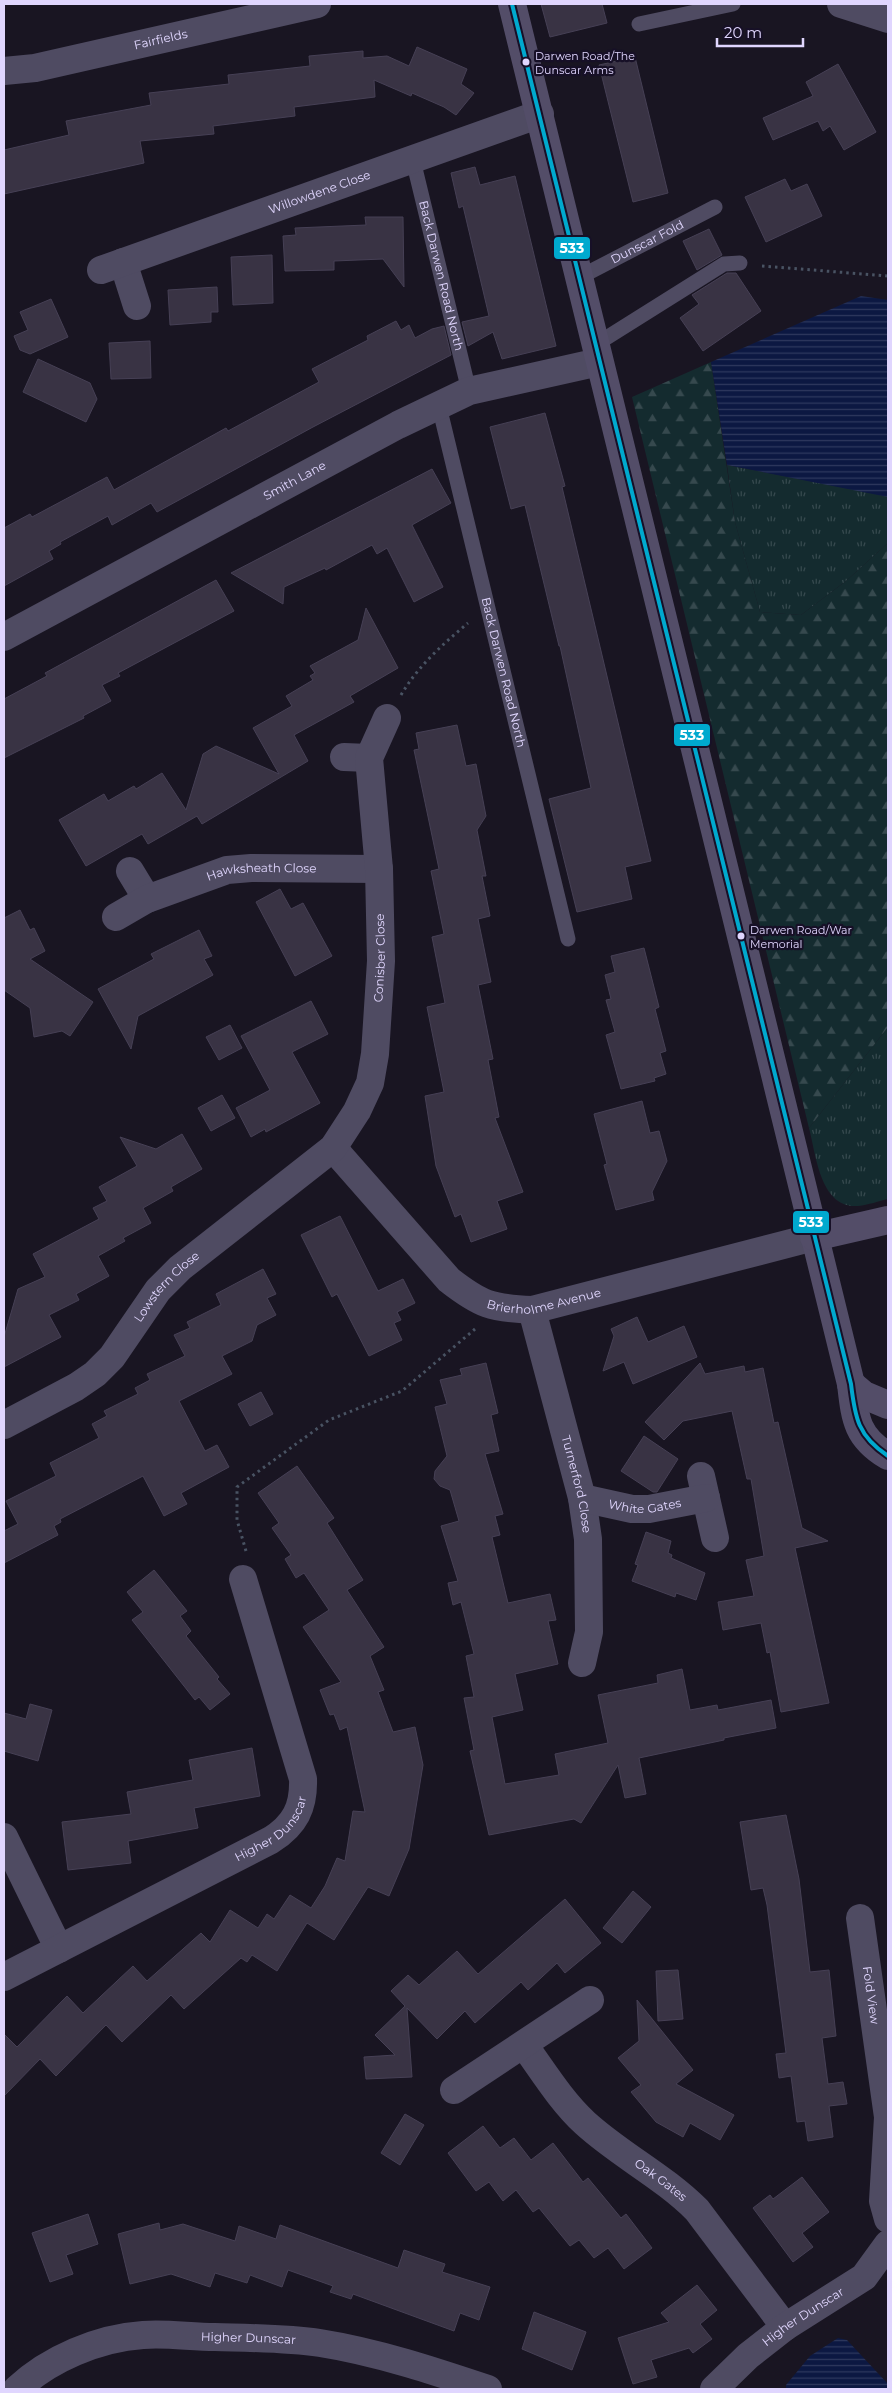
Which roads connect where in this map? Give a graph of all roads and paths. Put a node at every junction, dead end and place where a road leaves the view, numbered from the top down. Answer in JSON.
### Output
{"nodes":[{"id":1,"x":317,"y":4,"type":"edge"},
{"id":2,"x":512,"y":4,"type":"edge"},
{"id":3,"x":733,"y":4,"type":"edge"},
{"id":4,"x":841,"y":4,"type":"edge"},
{"id":5,"x":888,"y":18,"type":"edge"},
{"id":6,"x":639,"y":24,"type":"dead end"},
{"id":7,"x":4,"y":71,"type":"edge"},
{"id":8,"x":540,"y":114,"type":"junction"},
{"id":9,"x":413,"y":160,"type":"junction"},
{"id":10,"x":715,"y":207,"type":"dead end"},
{"id":11,"x":740,"y":263,"type":"joint"},
{"id":12,"x":888,"y":276,"type":"edge"},
{"id":13,"x":578,"y":278,"type":"junction"},
{"id":14,"x":136,"y":306,"type":"dead end"},
{"id":15,"x":597,"y":353,"type":"junction"},
{"id":16,"x":469,"y":391,"type":"junction"},
{"id":17,"x":439,"y":406,"type":"junction"},
{"id":18,"x":487,"y":606,"type":"junction"},
{"id":19,"x":4,"y":637,"type":"edge"},
{"id":20,"x":387,"y":718,"type":"joint"},
{"id":21,"x":379,"y":869,"type":"junction"},
{"id":22,"x":130,"y":871,"type":"dead end"},
{"id":23,"x":147,"y":899,"type":"junction"},
{"id":24,"x":116,"y":917,"type":"dead end"},
{"id":25,"x":568,"y":939,"type":"dead end"},
{"id":26,"x":333,"y":1148,"type":"junction"},
{"id":27,"x":888,"y":1220,"type":"edge"},
{"id":28,"x":814,"y":1237,"type":"junction"},
{"id":29,"x":498,"y":1309,"type":"junction"},
{"id":30,"x":532,"y":1310,"type":"junction"},
{"id":31,"x":850,"y":1384,"type":"junction"},
{"id":32,"x":888,"y":1405,"type":"edge"},
{"id":33,"x":4,"y":1425,"type":"edge"},
{"id":34,"x":888,"y":1456,"type":"edge"},
{"id":35,"x":582,"y":1498,"type":"junction"},
{"id":36,"x":716,"y":1538,"type":"dead end"},
{"id":37,"x":243,"y":1579,"type":"joint"},
{"id":38,"x":582,"y":1663,"type":"dead end"},
{"id":39,"x":10,"y":1832,"type":"edge"},
{"id":40,"x":860,"y":1918,"type":"dead end"},
{"id":41,"x":59,"y":1949,"type":"junction"},
{"id":42,"x":4,"y":1977,"type":"edge"},
{"id":43,"x":590,"y":2000,"type":"dead end"},
{"id":44,"x":524,"y":2045,"type":"junction"},
{"id":45,"x":454,"y":2090,"type":"dead end"},
{"id":46,"x":888,"y":2219,"type":"edge"},
{"id":47,"x":888,"y":2244,"type":"edge"},
{"id":48,"x":786,"y":2327,"type":"junction"},
{"id":49,"x":476,"y":2387,"type":"edge"},
{"id":50,"x":16,"y":2389,"type":"edge"},
{"id":51,"x":714,"y":2389,"type":"edge"}],
"edges":[{"from":1,"to":7,"type":"street","name":"Fairfields"},
{"from":2,"to":8,"type":"main road"},
{"from":3,"to":6,"type":"lane"},
{"from":4,"to":5,"type":"street"},
{"from":8,"to":9,"type":"street","name":"Willowdene Close"},
{"from":8,"to":13,"type":"main road"},
{"from":9,"to":14,"type":"street","name":"Willowdene Close"},
{"from":9,"to":16,"type":"lane","name":"Back Darwen Road North"},
{"from":10,"to":13,"type":"lane","name":"Dunscar Fold"},
{"from":11,"to":12,"type":"path"},
{"from":11,"to":15,"type":"lane"},
{"from":13,"to":15,"type":"main road"},
{"from":15,"to":16,"type":"street","name":"Smith Lane"},
{"from":15,"to":28,"type":"main road"},
{"from":16,"to":17,"type":"street","name":"Smith Lane"},
{"from":17,"to":18,"type":"lane","name":"Back Darwen Road North"},
{"from":17,"to":19,"type":"street","name":"Smith Lane"},
{"from":18,"to":20,"type":"path"},
{"from":18,"to":25,"type":"lane","name":"Back Darwen Road North"},
{"from":20,"to":21,"type":"street","name":"Conisber Close"},
{"from":21,"to":23,"type":"street","name":"Hawksheath Close"},
{"from":21,"to":26,"type":"street","name":"Conisber Close"},
{"from":22,"to":23,"type":"street"},
{"from":23,"to":24,"type":"street","name":"Hawksheath Close"},
{"from":26,"to":29,"type":"street","name":"Brierholme Avenue"},
{"from":26,"to":33,"type":"street","name":"Lowstern Close"},
{"from":27,"to":28,"type":"main road"},
{"from":28,"to":30,"type":"street","name":"Brierholme Avenue"},
{"from":28,"to":31,"type":"main road"},
{"from":29,"to":30,"type":"street","name":"Brierholme Avenue"},
{"from":29,"to":37,"type":"path"},
{"from":30,"to":35,"type":"street","name":"Turnerford Close"},
{"from":31,"to":32,"type":"main road"},
{"from":31,"to":34,"type":"main road"},
{"from":35,"to":36,"type":"street","name":"White Gates"},
{"from":35,"to":38,"type":"street","name":"Turnerford Close"},
{"from":37,"to":41,"type":"street","name":"Higher Dunscar"},
{"from":39,"to":41,"type":"street"},
{"from":40,"to":46,"type":"street","name":"Fold View"},
{"from":41,"to":42,"type":"street","name":"Higher Dunscar"},
{"from":43,"to":44,"type":"street"},
{"from":44,"to":45,"type":"street"},
{"from":44,"to":48,"type":"street","name":"Oak Gates"},
{"from":47,"to":48,"type":"street","name":"Higher Dunscar"},
{"from":48,"to":51,"type":"street","name":"Higher Dunscar"},
{"from":49,"to":50,"type":"street","name":"Higher Dunscar"}]}
